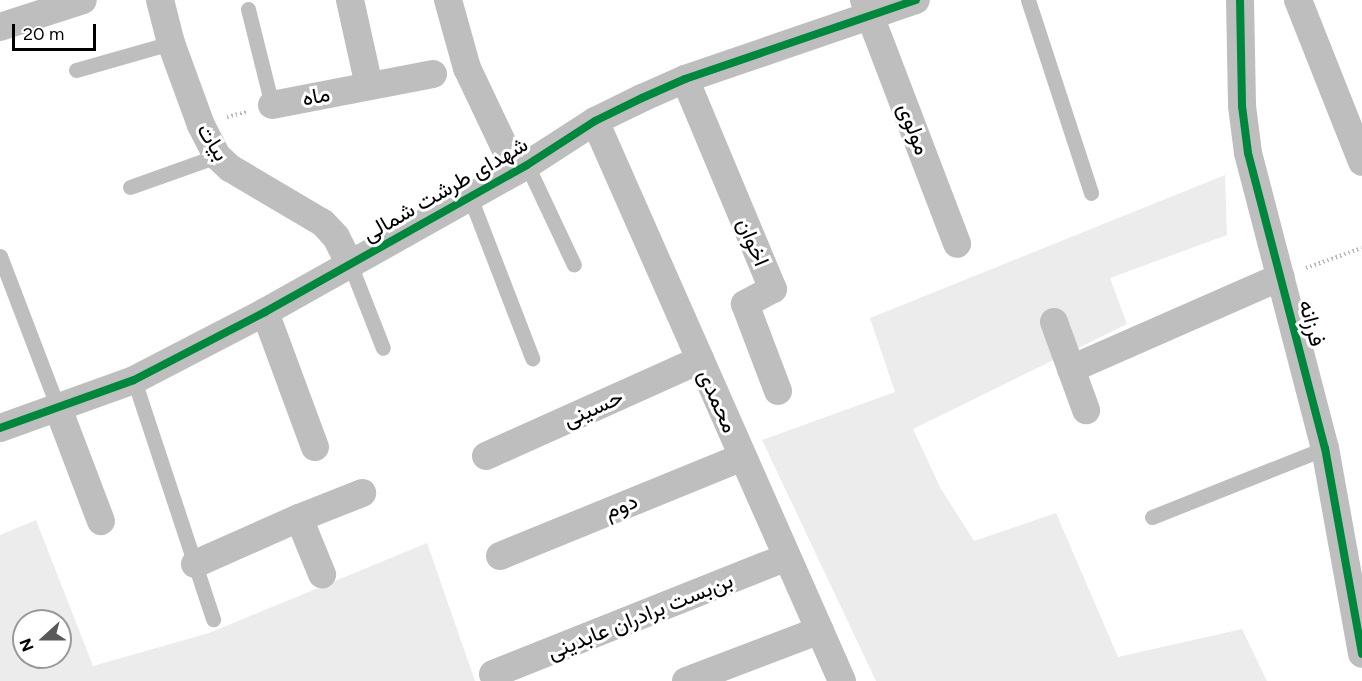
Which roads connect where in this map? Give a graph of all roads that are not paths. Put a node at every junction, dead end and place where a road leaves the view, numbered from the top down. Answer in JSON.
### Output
{"nodes":[{"id":1,"x":82,"y":0,"type":"edge"},
{"id":2,"x":160,"y":0,"type":"edge"},
{"id":3,"x":350,"y":0,"type":"edge"},
{"id":4,"x":448,"y":0,"type":"edge"},
{"id":5,"x":916,"y":0,"type":"edge"},
{"id":6,"x":1028,"y":0,"type":"edge"},
{"id":7,"x":1240,"y":0,"type":"edge"},
{"id":8,"x":1298,"y":0,"type":"edge"},
{"id":9,"x":867,"y":7,"type":"edge"},
{"id":10,"x":248,"y":9,"type":"dead end"},
{"id":11,"x":0,"y":27,"type":"edge"},
{"id":12,"x":171,"y":43,"type":"junction"},
{"id":13,"x":76,"y":70,"type":"dead end"},
{"id":14,"x":434,"y":74,"type":"dead end"},
{"id":15,"x":685,"y":79,"type":"junction"},
{"id":16,"x":369,"y":86,"type":"junction"},
{"id":17,"x":272,"y":105,"type":"joint"},
{"id":18,"x":595,"y":121,"type":"junction"},
{"id":19,"x":216,"y":156,"type":"junction"},
{"id":20,"x":1362,"y":162,"type":"edge"},
{"id":21,"x":522,"y":168,"type":"junction"},
{"id":22,"x":130,"y":187,"type":"dead end"},
{"id":23,"x":1091,"y":193,"type":"dead end"},
{"id":24,"x":470,"y":197,"type":"junction"},
{"id":25,"x":957,"y":244,"type":"dead end"},
{"id":26,"x":0,"y":256,"type":"edge"},
{"id":27,"x":350,"y":264,"type":"junction"},
{"id":28,"x":574,"y":265,"type":"dead end"},
{"id":29,"x":1281,"y":277,"type":"junction"},
{"id":30,"x":265,"y":312,"type":"junction"},
{"id":31,"x":1054,"y":322,"type":"dead end"},
{"id":32,"x":383,"y":348,"type":"dead end"},
{"id":33,"x":532,"y":358,"type":"dead end"},
{"id":34,"x":700,"y":360,"type":"junction"},
{"id":35,"x":1071,"y":369,"type":"junction"},
{"id":36,"x":134,"y":380,"type":"junction"},
{"id":37,"x":778,"y":391,"type":"dead end"},
{"id":38,"x":58,"y":408,"type":"junction"},
{"id":39,"x":1086,"y":410,"type":"dead end"},
{"id":40,"x":0,"y":428,"type":"edge"},
{"id":41,"x":315,"y":447,"type":"dead end"},
{"id":42,"x":1325,"y":448,"type":"junction"},
{"id":43,"x":486,"y":456,"type":"dead end"},
{"id":44,"x":743,"y":457,"type":"junction"},
{"id":45,"x":362,"y":493,"type":"dead end"},
{"id":46,"x":1152,"y":517,"type":"dead end"},
{"id":47,"x":299,"y":518,"type":"junction"},
{"id":48,"x":101,"y":521,"type":"dead end"},
{"id":49,"x":500,"y":556,"type":"dead end"},
{"id":50,"x":787,"y":557,"type":"junction"},
{"id":51,"x":195,"y":564,"type":"junction"},
{"id":52,"x":322,"y":574,"type":"dead end"},
{"id":53,"x":213,"y":619,"type":"dead end"},
{"id":54,"x":820,"y":630,"type":"junction"},
{"id":55,"x":1362,"y":654,"type":"edge"},
{"id":56,"x":493,"y":674,"type":"dead end"},
{"id":57,"x":686,"y":681,"type":"edge"},
{"id":58,"x":842,"y":681,"type":"edge"}],
"edges":[{"from":1,"to":11,"type":"street"},
{"from":2,"to":12,"type":"street","name":"بیات"},
{"from":3,"to":16,"type":"street"},
{"from":4,"to":21,"type":"street"},
{"from":5,"to":9,"type":"street","name":"شهدای طرشت شمالی"},
{"from":6,"to":23,"type":"lane"},
{"from":7,"to":29,"type":"street","name":"فرزانه"},
{"from":8,"to":20,"type":"street"},
{"from":9,"to":15,"type":"street","name":"شهدای طرشت شمالی"},
{"from":9,"to":25,"type":"street","name":"مولوی"},
{"from":10,"to":17,"type":"lane"},
{"from":12,"to":13,"type":"lane"},
{"from":12,"to":19,"type":"street","name":"بیات"},
{"from":14,"to":16,"type":"street","name":"ماه"},
{"from":15,"to":18,"type":"street","name":"شهدای طرشت شمالی"},
{"from":15,"to":37,"type":"street","name":"اخوان"},
{"from":16,"to":17,"type":"street","name":"ماه"},
{"from":18,"to":21,"type":"street","name":"شهدای طرشت شمالی"},
{"from":18,"to":34,"type":"street","name":"محمدی"},
{"from":19,"to":22,"type":"lane"},
{"from":19,"to":27,"type":"street","name":"بیات"},
{"from":21,"to":24,"type":"street","name":"شهدای طرشت شمالی"},
{"from":21,"to":28,"type":"lane"},
{"from":24,"to":27,"type":"street","name":"شهدای طرشت شمالی"},
{"from":24,"to":33,"type":"lane"},
{"from":26,"to":38,"type":"lane"},
{"from":27,"to":30,"type":"street","name":"شهدای طرشت شمالی"},
{"from":27,"to":32,"type":"lane"},
{"from":29,"to":35,"type":"street"},
{"from":29,"to":42,"type":"street","name":"فرزانه"},
{"from":30,"to":36,"type":"street","name":"شهدای طرشت شمالی"},
{"from":30,"to":41,"type":"street"},
{"from":31,"to":35,"type":"street"},
{"from":34,"to":43,"type":"street","name":"حسینی"},
{"from":34,"to":44,"type":"street","name":"محمدی"},
{"from":35,"to":39,"type":"street"},
{"from":36,"to":38,"type":"street","name":"شهدای طرشت شمالی"},
{"from":36,"to":51,"type":"lane"},
{"from":38,"to":40,"type":"street","name":"شهدای طرشت شمالی"},
{"from":38,"to":48,"type":"street"},
{"from":42,"to":46,"type":"lane"},
{"from":42,"to":55,"type":"street","name":"فرزانه"},
{"from":44,"to":49,"type":"street","name":"دوم"},
{"from":44,"to":50,"type":"street","name":"محمدی"},
{"from":45,"to":47,"type":"street"},
{"from":47,"to":51,"type":"street"},
{"from":47,"to":52,"type":"street"},
{"from":50,"to":54,"type":"street","name":"محمدی"},
{"from":50,"to":56,"type":"street","name":"بن‌بست برادران عابدینی"},
{"from":51,"to":53,"type":"lane"},
{"from":54,"to":57,"type":"street"},
{"from":54,"to":58,"type":"street","name":"محمدی"}]}
